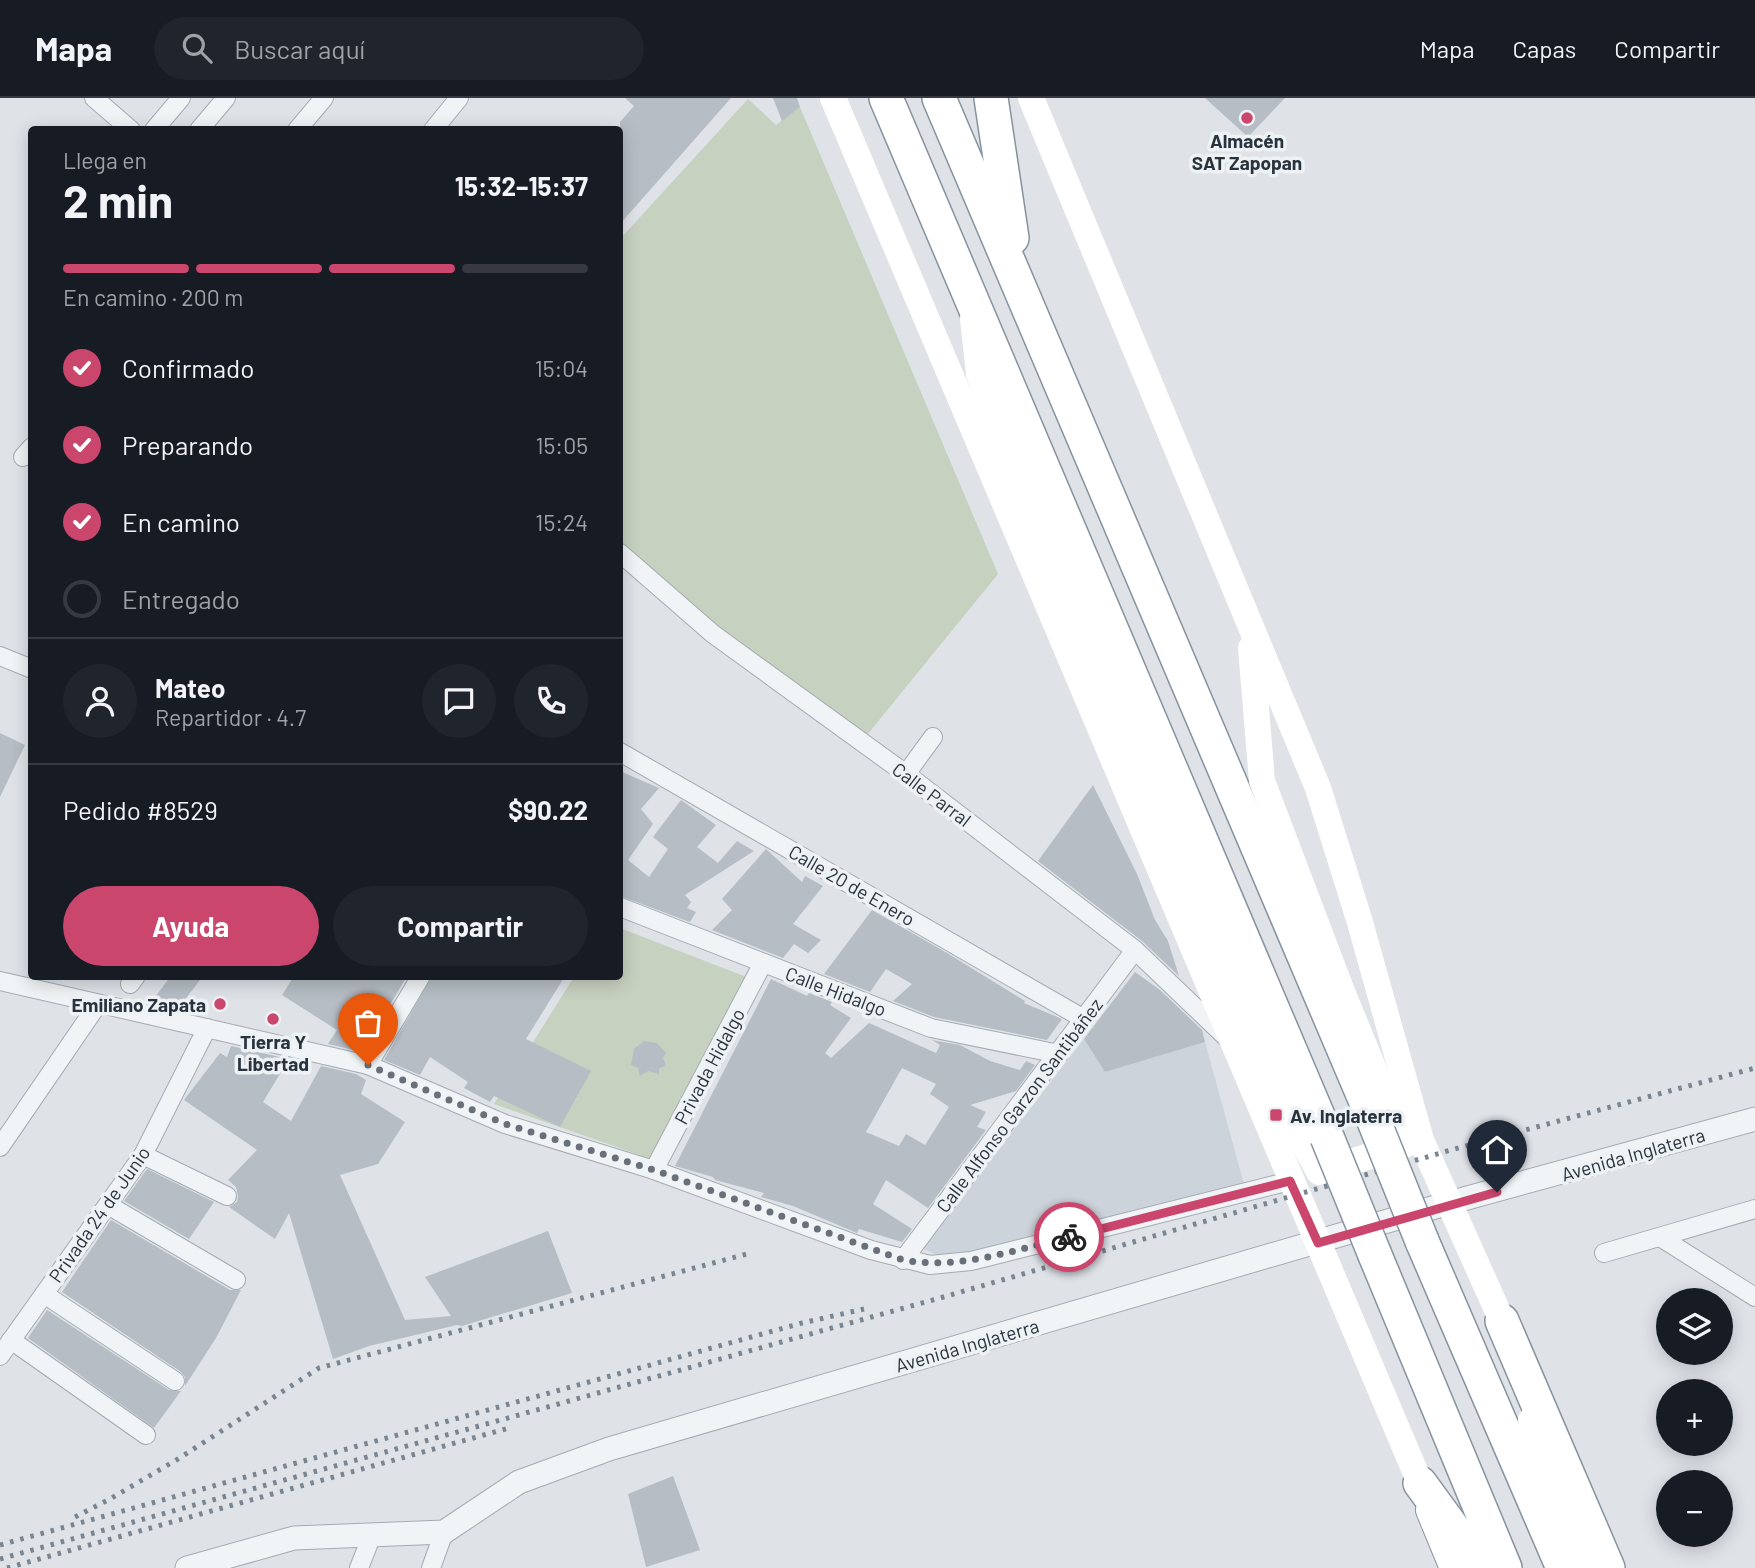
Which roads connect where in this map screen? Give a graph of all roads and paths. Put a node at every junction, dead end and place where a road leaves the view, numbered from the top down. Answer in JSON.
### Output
{"nodes":[{"id":1,"x":181,"y":98,"type":"edge"},
{"id":2,"x":226,"y":98,"type":"edge"},
{"id":3,"x":324,"y":98,"type":"edge"},
{"id":4,"x":459,"y":98,"type":"edge"},
{"id":5,"x":832,"y":98,"type":"edge"},
{"id":6,"x":886,"y":98,"type":"edge"},
{"id":7,"x":939,"y":98,"type":"edge"},
{"id":8,"x":991,"y":98,"type":"edge"},
{"id":9,"x":1031,"y":98,"type":"edge"},
{"id":10,"x":98,"y":99,"type":"edge"},
{"id":11,"x":127,"y":126,"type":"edge"},
{"id":12,"x":157,"y":126,"type":"edge"},
{"id":13,"x":202,"y":126,"type":"edge"},
{"id":14,"x":300,"y":126,"type":"edge"},
{"id":15,"x":436,"y":126,"type":"edge"},
{"id":16,"x":1018,"y":282,"type":"junction"},
{"id":17,"x":969,"y":289,"type":"junction"},
{"id":18,"x":623,"y":556,"type":"edge"},
{"id":19,"x":1062,"y":582,"type":"junction"},
{"id":20,"x":1249,"y":625,"type":"junction"},
{"id":21,"x":0,"y":656,"type":"edge"},
{"id":22,"x":28,"y":667,"type":"edge"},
{"id":23,"x":1078,"y":678,"type":"junction"},
{"id":24,"x":933,"y":737,"type":"dead end"},
{"id":25,"x":623,"y":753,"type":"edge"},
{"id":26,"x":906,"y":774,"type":"junction"},
{"id":27,"x":623,"y":908,"type":"edge"},
{"id":28,"x":1135,"y":950,"type":"junction"},
{"id":29,"x":763,"y":962,"type":"junction"},
{"id":30,"x":419,"y":980,"type":"edge"},
{"id":31,"x":0,"y":981,"type":"edge"},
{"id":32,"x":98,"y":1004,"type":"junction"},
{"id":33,"x":1084,"y":1019,"type":"junction"},
{"id":34,"x":207,"y":1028,"type":"junction"},
{"id":35,"x":1235,"y":1046,"type":"junction"},
{"id":36,"x":1059,"y":1054,"type":"junction"},
{"id":37,"x":368,"y":1065,"type":"junction"},
{"id":38,"x":1755,"y":1119,"type":"edge"},
{"id":39,"x":1413,"y":1143,"type":"junction"},
{"id":40,"x":0,"y":1147,"type":"edge"},
{"id":41,"x":143,"y":1155,"type":"junction"},
{"id":42,"x":654,"y":1170,"type":"junction"},
{"id":43,"x":1319,"y":1171,"type":"junction"},
{"id":44,"x":1290,"y":1181,"type":"junction"},
{"id":45,"x":227,"y":1196,"type":"dead end"},
{"id":46,"x":1449,"y":1203,"type":"junction"},
{"id":47,"x":108,"y":1205,"type":"junction"},
{"id":48,"x":1755,"y":1209,"type":"edge"},
{"id":49,"x":1660,"y":1237,"type":"junction"},
{"id":50,"x":1318,"y":1243,"type":"junction"},
{"id":51,"x":1604,"y":1253,"type":"dead end"},
{"id":52,"x":903,"y":1260,"type":"junction"},
{"id":53,"x":236,"y":1280,"type":"dead end"},
{"id":54,"x":44,"y":1294,"type":"junction"},
{"id":55,"x":1755,"y":1297,"type":"edge"},
{"id":56,"x":1503,"y":1321,"type":"junction"},
{"id":57,"x":11,"y":1340,"type":"junction"},
{"id":58,"x":0,"y":1356,"type":"edge"},
{"id":59,"x":175,"y":1381,"type":"dead end"},
{"id":60,"x":146,"y":1435,"type":"dead end"},
{"id":61,"x":1420,"y":1483,"type":"junction"},
{"id":62,"x":444,"y":1532,"type":"junction"},
{"id":63,"x":373,"y":1535,"type":"junction"},
{"id":64,"x":187,"y":1568,"type":"edge"},
{"id":65,"x":359,"y":1568,"type":"edge"},
{"id":66,"x":431,"y":1568,"type":"edge"},
{"id":67,"x":1455,"y":1568,"type":"edge"},
{"id":68,"x":1477,"y":1568,"type":"edge"},
{"id":69,"x":1506,"y":1568,"type":"edge"},
{"id":70,"x":1563,"y":1568,"type":"edge"},
{"id":71,"x":1582,"y":1568,"type":"edge"},
{"id":72,"x":1608,"y":1568,"type":"edge"}],
"edges":[{"from":1,"to":12,"type":"street"},
{"from":2,"to":13,"type":"street"},
{"from":3,"to":14,"type":"street"},
{"from":4,"to":15,"type":"street"},
{"from":5,"to":23,"type":"main road"},
{"from":6,"to":17,"type":"highway"},
{"from":7,"to":16,"type":"highway"},
{"from":8,"to":16,"type":"highway"},
{"from":9,"to":20,"type":"main road"},
{"from":10,"to":11,"type":"street"},
{"from":16,"to":70,"type":"highway","bridge":true},
{"from":17,"to":19,"type":"main road"},
{"from":17,"to":69,"type":"highway","bridge":true},
{"from":18,"to":26,"type":"street","name":"Calle Parral"},
{"from":19,"to":23,"type":"main road"},
{"from":19,"to":43,"type":"main road"},
{"from":20,"to":39,"type":"main road"},
{"from":20,"to":39,"type":"main road"},
{"from":21,"to":22,"type":"street"},
{"from":23,"to":35,"type":"main road"},
{"from":24,"to":26,"type":"street"},
{"from":25,"to":33,"type":"street","name":"Calle 20 de Enero"},
{"from":26,"to":28,"type":"street","name":"Calle Parral"},
{"from":27,"to":29,"type":"street","name":"Calle Hidalgo"},
{"from":28,"to":33,"type":"street","name":"Calle Alfonso Garzon Santibáñez"},
{"from":28,"to":35,"type":"street","name":"Calle Parral"},
{"from":29,"to":36,"type":"street","name":"Calle Hidalgo"},
{"from":29,"to":42,"type":"street","name":"Privada Hidalgo"},
{"from":30,"to":37,"type":"street"},
{"from":31,"to":32,"type":"street"},
{"from":32,"to":34,"type":"street"},
{"from":32,"to":40,"type":"street"},
{"from":33,"to":36,"type":"street","name":"Calle Alfonso Garzon Santibáñez"},
{"from":34,"to":37,"type":"street"},
{"from":34,"to":41,"type":"street","name":"Privada 24 de Junio"},
{"from":35,"to":44,"type":"main road"},
{"from":36,"to":52,"type":"street","name":"Calle Alfonso Garzon Santibáñez"},
{"from":37,"to":42,"type":"street"},
{"from":38,"to":46,"type":"street","name":"Avenida Inglaterra"},
{"from":39,"to":43,"type":"main road"},
{"from":39,"to":46,"type":"main road"},
{"from":41,"to":45,"type":"street"},
{"from":41,"to":47,"type":"street","name":"Privada 24 de Junio"},
{"from":42,"to":52,"type":"street"},
{"from":43,"to":44,"type":"main road"},
{"from":44,"to":50,"type":"main road"},
{"from":44,"to":52,"type":"street"},
{"from":46,"to":50,"type":"street","name":"Avenida Inglaterra"},
{"from":46,"to":56,"type":"main road"},
{"from":47,"to":53,"type":"street"},
{"from":47,"to":54,"type":"street","name":"Privada 24 de Junio"},
{"from":48,"to":49,"type":"street"},
{"from":49,"to":51,"type":"street"},
{"from":49,"to":55,"type":"street"},
{"from":50,"to":61,"type":"main road"},
{"from":50,"to":62,"type":"street","name":"Avenida Inglaterra"},
{"from":54,"to":57,"type":"street","name":"Privada 24 de Junio"},
{"from":54,"to":59,"type":"street"},
{"from":56,"to":71,"type":"main road"},
{"from":56,"to":72,"type":"highway"},
{"from":57,"to":58,"type":"street","name":"Privada 24 de Junio"},
{"from":57,"to":60,"type":"street"},
{"from":61,"to":67,"type":"highway"},
{"from":61,"to":68,"type":"highway"},
{"from":62,"to":63,"type":"street"},
{"from":62,"to":66,"type":"street"},
{"from":63,"to":64,"type":"street"},
{"from":63,"to":65,"type":"street"}]}
